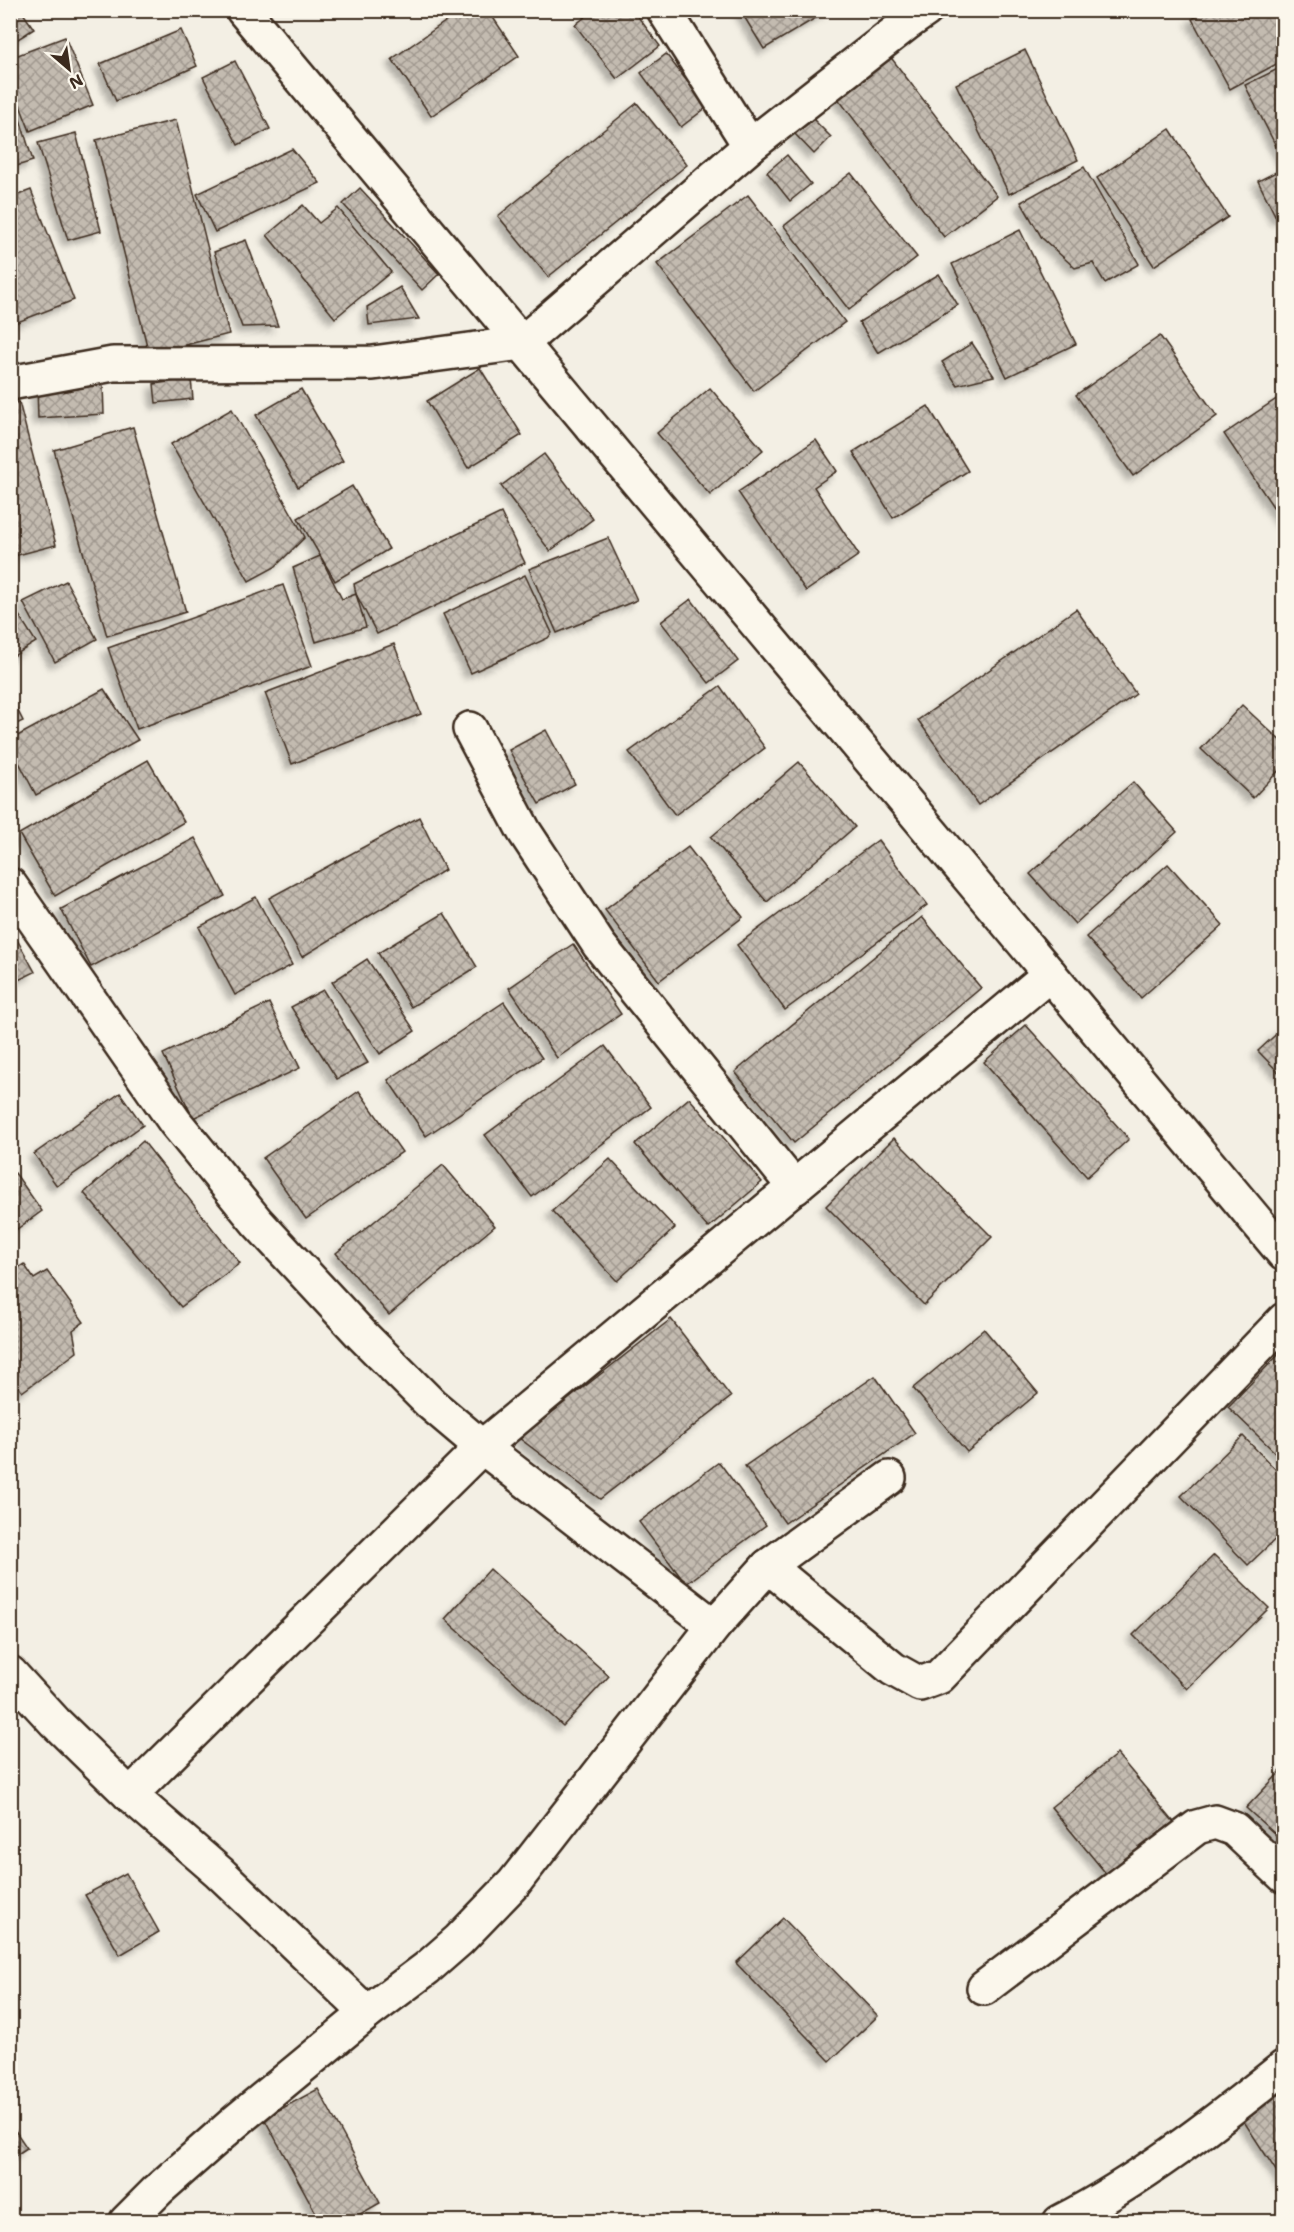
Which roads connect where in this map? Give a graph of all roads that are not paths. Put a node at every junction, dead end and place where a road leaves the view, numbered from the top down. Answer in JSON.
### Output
{"nodes":[{"id":1,"x":243,"y":10,"type":"edge"},
{"id":2,"x":664,"y":10,"type":"edge"},
{"id":3,"x":926,"y":10,"type":"edge"},
{"id":4,"x":750,"y":146,"type":"junction"},
{"id":5,"x":522,"y":343,"type":"junction"},
{"id":6,"x":10,"y":383,"type":"edge"},
{"id":7,"x":470,"y":729,"type":"dead end"},
{"id":8,"x":10,"y":885,"type":"edge"},
{"id":9,"x":1050,"y":974,"type":"junction"},
{"id":10,"x":795,"y":1188,"type":"junction"},
{"id":11,"x":1284,"y":1254,"type":"edge"},
{"id":12,"x":1284,"y":1320,"type":"edge"},
{"id":13,"x":482,"y":1447,"type":"junction"},
{"id":14,"x":889,"y":1478,"type":"dead end"},
{"id":15,"x":768,"y":1566,"type":"junction"},
{"id":16,"x":714,"y":1626,"type":"junction"},
{"id":17,"x":10,"y":1673,"type":"edge"},
{"id":18,"x":130,"y":1795,"type":"junction"},
{"id":19,"x":1284,"y":1876,"type":"edge"},
{"id":20,"x":984,"y":1988,"type":"dead end"},
{"id":21,"x":367,"y":2013,"type":"junction"},
{"id":22,"x":1284,"y":2067,"type":"edge"},
{"id":23,"x":126,"y":2222,"type":"edge"},
{"id":24,"x":1060,"y":2222,"type":"edge"}],
"edges":[{"from":1,"to":5,"type":"street"},
{"from":2,"to":4,"type":"street"},
{"from":3,"to":4,"type":"street"},
{"from":4,"to":5,"type":"street"},
{"from":5,"to":6,"type":"street"},
{"from":5,"to":9,"type":"street"},
{"from":7,"to":10,"type":"street"},
{"from":8,"to":13,"type":"street"},
{"from":9,"to":10,"type":"street"},
{"from":9,"to":11,"type":"street"},
{"from":10,"to":13,"type":"street"},
{"from":12,"to":15,"type":"street"},
{"from":13,"to":16,"type":"street"},
{"from":13,"to":18,"type":"street"},
{"from":14,"to":15,"type":"street"},
{"from":15,"to":16,"type":"street"},
{"from":16,"to":21,"type":"street"},
{"from":17,"to":18,"type":"street"},
{"from":18,"to":21,"type":"street"},
{"from":19,"to":20,"type":"street"},
{"from":21,"to":23,"type":"street"},
{"from":22,"to":24,"type":"street"}]}
